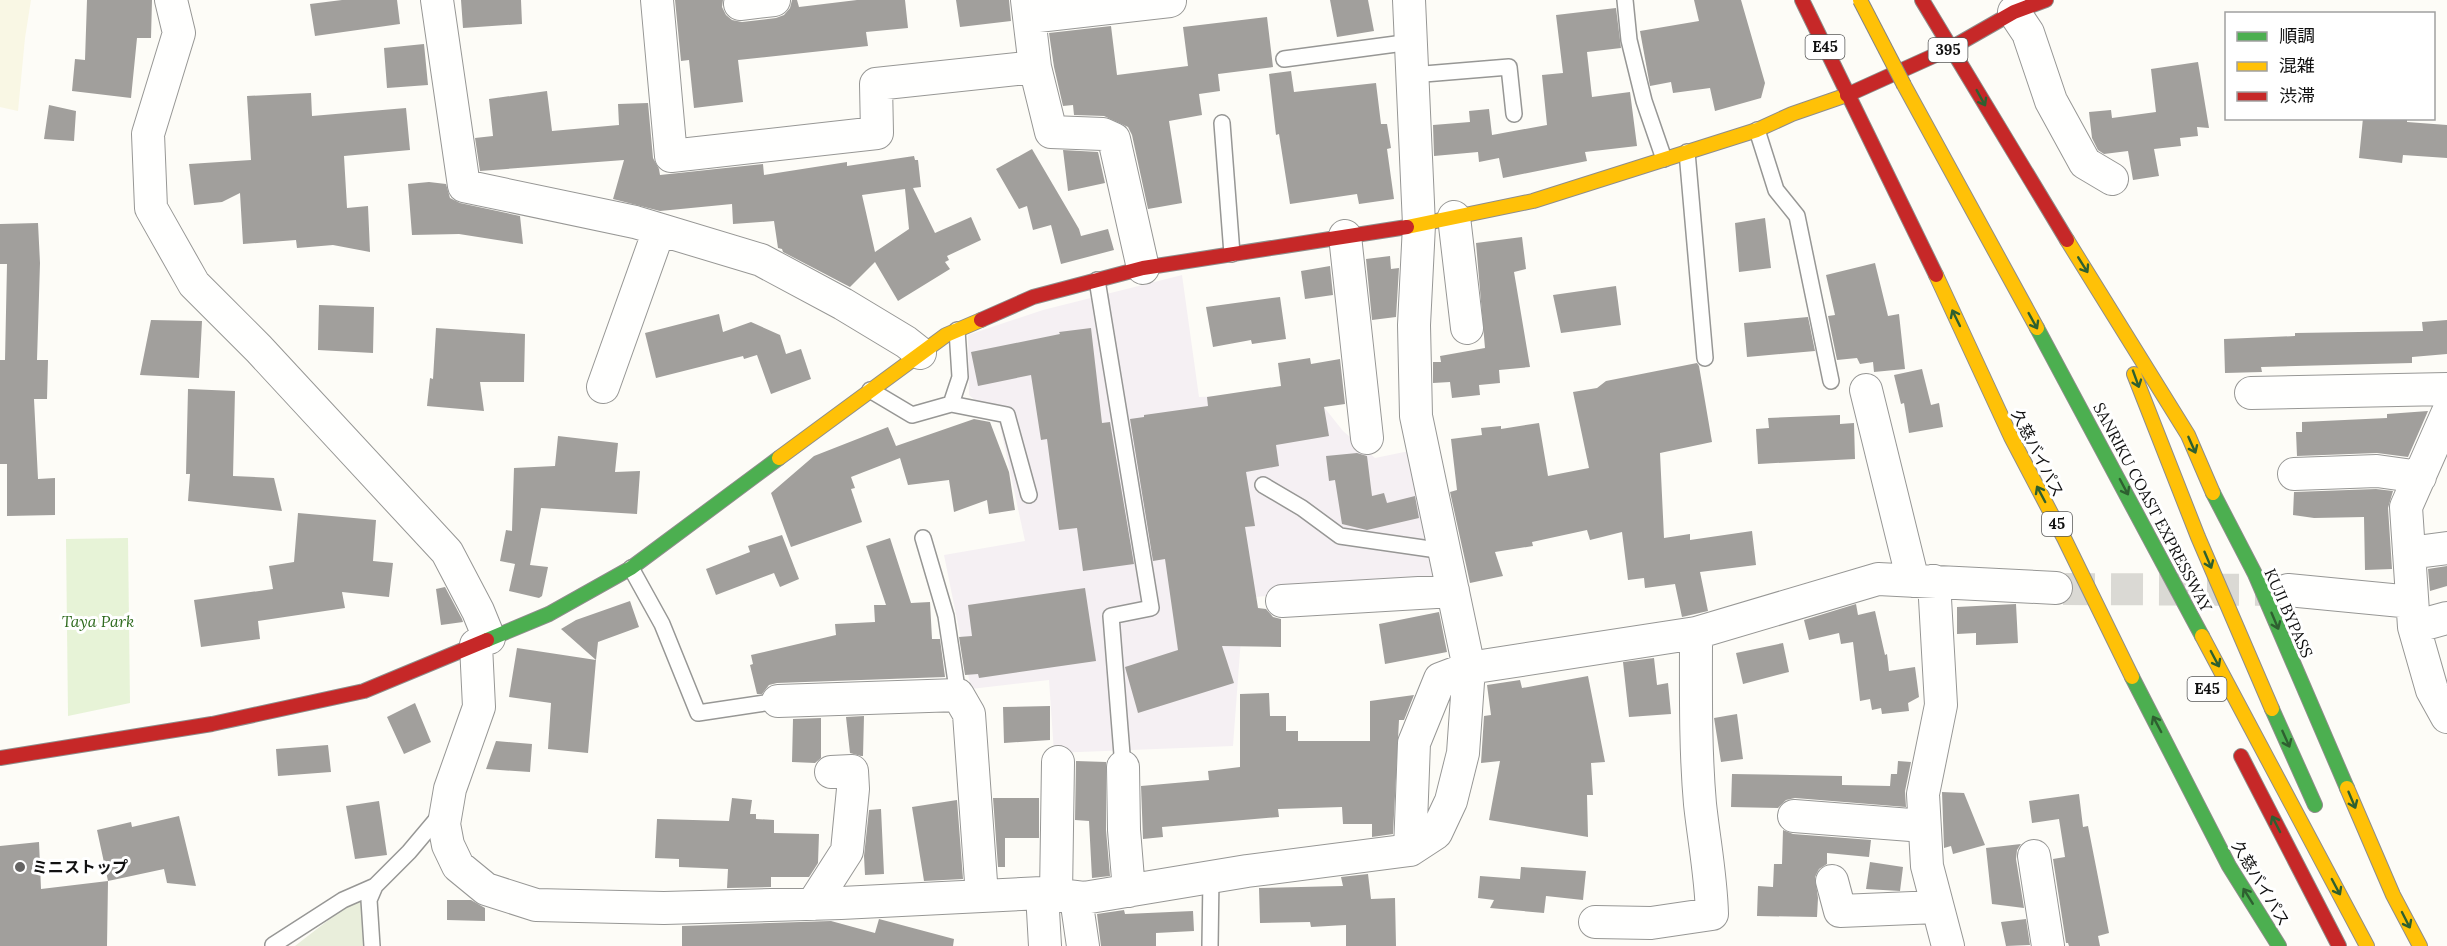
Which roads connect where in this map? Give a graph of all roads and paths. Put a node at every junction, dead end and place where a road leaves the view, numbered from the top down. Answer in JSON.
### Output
{"nodes":[{"id":1,"x":171,"y":0,"type":"edge"},
{"id":2,"x":437,"y":0,"type":"edge"},
{"id":3,"x":657,"y":0,"type":"edge"},
{"id":4,"x":774,"y":0,"type":"edge"},
{"id":5,"x":1409,"y":0,"type":"edge"},
{"id":6,"x":1625,"y":0,"type":"edge"},
{"id":7,"x":1802,"y":0,"type":"edge"},
{"id":8,"x":1860,"y":0,"type":"edge"},
{"id":9,"x":1922,"y":0,"type":"edge"},
{"id":10,"x":2046,"y":0,"type":"edge"},
{"id":11,"x":1170,"y":1,"type":"edge"},
{"id":12,"x":740,"y":4,"type":"dead end"},
{"id":13,"x":1028,"y":9,"type":"edge"},
{"id":14,"x":2014,"y":12,"type":"junction"},
{"id":15,"x":1411,"y":42,"type":"junction"},
{"id":16,"x":1952,"y":48,"type":"junction"},
{"id":17,"x":1284,"y":59,"type":"dead end"},
{"id":18,"x":1035,"y":67,"type":"junction"},
{"id":19,"x":1412,"y":75,"type":"junction"},
{"id":20,"x":1904,"y":85,"type":"junction"},
{"id":21,"x":1847,"y":95,"type":"junction"},
{"id":22,"x":1514,"y":114,"type":"dead end"},
{"id":23,"x":1222,"y":123,"type":"dead end"},
{"id":24,"x":1757,"y":130,"type":"junction"},
{"id":25,"x":1687,"y":152,"type":"junction"},
{"id":26,"x":1664,"y":159,"type":"junction"},
{"id":27,"x":2112,"y":179,"type":"dead end"},
{"id":28,"x":1454,"y":218,"type":"junction"},
{"id":29,"x":1419,"y":225,"type":"junction"},
{"id":30,"x":659,"y":230,"type":"junction"},
{"id":31,"x":1345,"y":236,"type":"junction"},
{"id":32,"x":1232,"y":254,"type":"junction"},
{"id":33,"x":1143,"y":268,"type":"junction"},
{"id":34,"x":1097,"y":280,"type":"junction"},
{"id":35,"x":2108,"y":304,"type":"junction"},
{"id":36,"x":1467,"y":328,"type":"dead end"},
{"id":37,"x":957,"y":330,"type":"junction"},
{"id":38,"x":920,"y":353,"type":"junction"},
{"id":39,"x":1705,"y":358,"type":"dead end"},
{"id":40,"x":2045,"y":372,"type":"dead end"},
{"id":41,"x":1831,"y":381,"type":"dead end"},
{"id":42,"x":603,"y":387,"type":"dead end"},
{"id":43,"x":2447,"y":389,"type":"edge"},
{"id":44,"x":870,"y":390,"type":"junction"},
{"id":45,"x":1866,"y":390,"type":"dead end"},
{"id":46,"x":2251,"y":393,"type":"dead end"},
{"id":47,"x":951,"y":404,"type":"junction"},
{"id":48,"x":2447,"y":414,"type":"edge"},
{"id":49,"x":1367,"y":438,"type":"dead end"},
{"id":50,"x":2294,"y":474,"type":"dead end"},
{"id":51,"x":2420,"y":477,"type":"junction"},
{"id":52,"x":1263,"y":485,"type":"dead end"},
{"id":53,"x":1029,"y":495,"type":"dead end"},
{"id":54,"x":923,"y":538,"type":"dead end"},
{"id":55,"x":2447,"y":548,"type":"edge"},
{"id":56,"x":1444,"y":551,"type":"junction"},
{"id":57,"x":2409,"y":552,"type":"junction"},
{"id":58,"x":631,"y":568,"type":"junction"},
{"id":59,"x":1923,"y":581,"type":"junction"},
{"id":60,"x":2056,"y":588,"type":"tunnel mouth"},
{"id":61,"x":2288,"y":590,"type":"tunnel mouth"},
{"id":62,"x":1452,"y":591,"type":"junction"},
{"id":63,"x":1282,"y":602,"type":"dead end"},
{"id":64,"x":2413,"y":615,"type":"junction"},
{"id":65,"x":2447,"y":618,"type":"edge"},
{"id":66,"x":1696,"y":633,"type":"junction"},
{"id":67,"x":482,"y":641,"type":"junction"},
{"id":68,"x":1469,"y":668,"type":"junction"},
{"id":69,"x":958,"y":695,"type":"junction"},
{"id":70,"x":778,"y":700,"type":"joint"},
{"id":71,"x":2447,"y":717,"type":"edge"},
{"id":72,"x":2234,"y":742,"type":"dead end"},
{"id":73,"x":0,"y":758,"type":"edge"},
{"id":74,"x":1058,"y":762,"type":"dead end"},
{"id":75,"x":1123,"y":767,"type":"joint"},
{"id":76,"x":831,"y":772,"type":"dead end"},
{"id":77,"x":447,"y":807,"type":"junction"},
{"id":78,"x":1794,"y":816,"type":"dead end"},
{"id":79,"x":2322,"y":820,"type":"dead end"},
{"id":80,"x":1924,"y":826,"type":"junction"},
{"id":81,"x":1410,"y":850,"type":"junction"},
{"id":82,"x":2034,"y":856,"type":"dead end"},
{"id":83,"x":1211,"y":877,"type":"junction"},
{"id":84,"x":1832,"y":881,"type":"dead end"},
{"id":85,"x":375,"y":886,"type":"junction"},
{"id":86,"x":1129,"y":891,"type":"junction"},
{"id":87,"x":1058,"y":895,"type":"junction"},
{"id":88,"x":982,"y":896,"type":"junction"},
{"id":89,"x":813,"y":904,"type":"junction"},
{"id":90,"x":1937,"y":907,"type":"junction"},
{"id":91,"x":1595,"y":922,"type":"dead end"},
{"id":92,"x":273,"y":945,"type":"edge"},
{"id":93,"x":372,"y":946,"type":"edge"},
{"id":94,"x":1045,"y":946,"type":"edge"},
{"id":95,"x":1083,"y":946,"type":"edge"},
{"id":96,"x":1210,"y":946,"type":"edge"},
{"id":97,"x":1948,"y":946,"type":"edge"},
{"id":98,"x":2048,"y":946,"type":"edge"},
{"id":99,"x":2279,"y":946,"type":"edge"},
{"id":100,"x":2339,"y":946,"type":"edge"},
{"id":101,"x":2367,"y":946,"type":"edge"},
{"id":102,"x":2420,"y":946,"type":"edge"}],
"edges":[{"from":1,"to":67,"type":"street"},
{"from":2,"to":30,"type":"street"},
{"from":3,"to":18,"type":"street"},
{"from":4,"to":12,"type":"street"},
{"from":5,"to":15,"type":"street"},
{"from":6,"to":26,"type":"lane"},
{"from":7,"to":21,"type":"main road","number":"E45"},
{"from":8,"to":20,"type":"main road","name":"SANRIKU COAST EXPRESSWAY","number":"E45","bridge":true},
{"from":9,"to":16,"type":"main road"},
{"from":10,"to":14,"type":"main road","number":"395"},
{"from":11,"to":13,"type":"street"},
{"from":13,"to":18,"type":"street"},
{"from":14,"to":16,"type":"main road","number":"395"},
{"from":14,"to":27,"type":"street"},
{"from":15,"to":17,"type":"lane"},
{"from":15,"to":19,"type":"street"},
{"from":16,"to":21,"type":"main road","number":"395"},
{"from":16,"to":35,"type":"main road","one_way":true},
{"from":18,"to":33,"type":"street"},
{"from":19,"to":22,"type":"lane"},
{"from":19,"to":29,"type":"street"},
{"from":20,"to":40,"type":"main road","name":"SANRIKU COAST EXPRESSWAY","number":"E45"},
{"from":20,"to":101,"type":"main road","name":"SANRIKU COAST EXPRESSWAY","number":"E45","one_way":true},
{"from":21,"to":24,"type":"main road"},
{"from":99,"to":21,"type":"main road","name":"久慈バイパス","number":"45","one_way":true},
{"from":23,"to":32,"type":"lane"},
{"from":24,"to":25,"type":"main road"},
{"from":24,"to":41,"type":"lane"},
{"from":25,"to":26,"type":"main road"},
{"from":25,"to":39,"type":"lane"},
{"from":26,"to":28,"type":"main road"},
{"from":28,"to":29,"type":"main road"},
{"from":28,"to":36,"type":"street"},
{"from":29,"to":31,"type":"main road"},
{"from":29,"to":56,"type":"street"},
{"from":30,"to":38,"type":"street"},
{"from":30,"to":42,"type":"street"},
{"from":31,"to":32,"type":"main road"},
{"from":31,"to":49,"type":"street"},
{"from":32,"to":33,"type":"main road"},
{"from":33,"to":34,"type":"main road"},
{"from":34,"to":37,"type":"main road"},
{"from":34,"to":75,"type":"lane"},
{"from":35,"to":79,"type":"main road","one_way":true},
{"from":35,"to":102,"type":"main road","name":"KUJI BYPASS","one_way":true},
{"from":37,"to":38,"type":"main road"},
{"from":37,"to":47,"type":"lane"},
{"from":38,"to":44,"type":"main road"},
{"from":43,"to":46,"type":"street"},
{"from":44,"to":47,"type":"lane"},
{"from":44,"to":58,"type":"main road"},
{"from":45,"to":59,"type":"street"},
{"from":47,"to":53,"type":"lane"},
{"from":48,"to":51,"type":"street"},
{"from":50,"to":51,"type":"street"},
{"from":51,"to":57,"type":"street"},
{"from":52,"to":56,"type":"lane"},
{"from":54,"to":69,"type":"lane"},
{"from":55,"to":57,"type":"street"},
{"from":56,"to":62,"type":"street"},
{"from":57,"to":64,"type":"street"},
{"from":58,"to":67,"type":"main road"},
{"from":58,"to":70,"type":"lane"},
{"from":59,"to":60,"type":"street"},
{"from":59,"to":66,"type":"street"},
{"from":59,"to":80,"type":"street"},
{"from":61,"to":64,"type":"street"},
{"from":62,"to":63,"type":"street"},
{"from":62,"to":68,"type":"street"},
{"from":64,"to":65,"type":"street"},
{"from":64,"to":71,"type":"street"},
{"from":66,"to":68,"type":"street"},
{"from":66,"to":91,"type":"street"},
{"from":67,"to":73,"type":"main road"},
{"from":67,"to":77,"type":"street"},
{"from":68,"to":81,"type":"street"},
{"from":68,"to":81,"type":"street"},
{"from":69,"to":70,"type":"street"},
{"from":69,"to":88,"type":"street"},
{"from":100,"to":72,"type":"main road","one_way":true},
{"from":74,"to":87,"type":"street"},
{"from":75,"to":86,"type":"street"},
{"from":76,"to":89,"type":"street"},
{"from":77,"to":85,"type":"lane"},
{"from":77,"to":89,"type":"street"},
{"from":78,"to":80,"type":"street"},
{"from":80,"to":90,"type":"street"},
{"from":81,"to":83,"type":"street"},
{"from":82,"to":98,"type":"street"},
{"from":83,"to":86,"type":"street"},
{"from":83,"to":96,"type":"lane"},
{"from":84,"to":90,"type":"street"},
{"from":85,"to":92,"type":"lane"},
{"from":85,"to":93,"type":"lane"},
{"from":86,"to":87,"type":"street"},
{"from":87,"to":88,"type":"street"},
{"from":87,"to":94,"type":"street"},
{"from":87,"to":95,"type":"street"},
{"from":88,"to":89,"type":"street"},
{"from":90,"to":97,"type":"street"}]}
